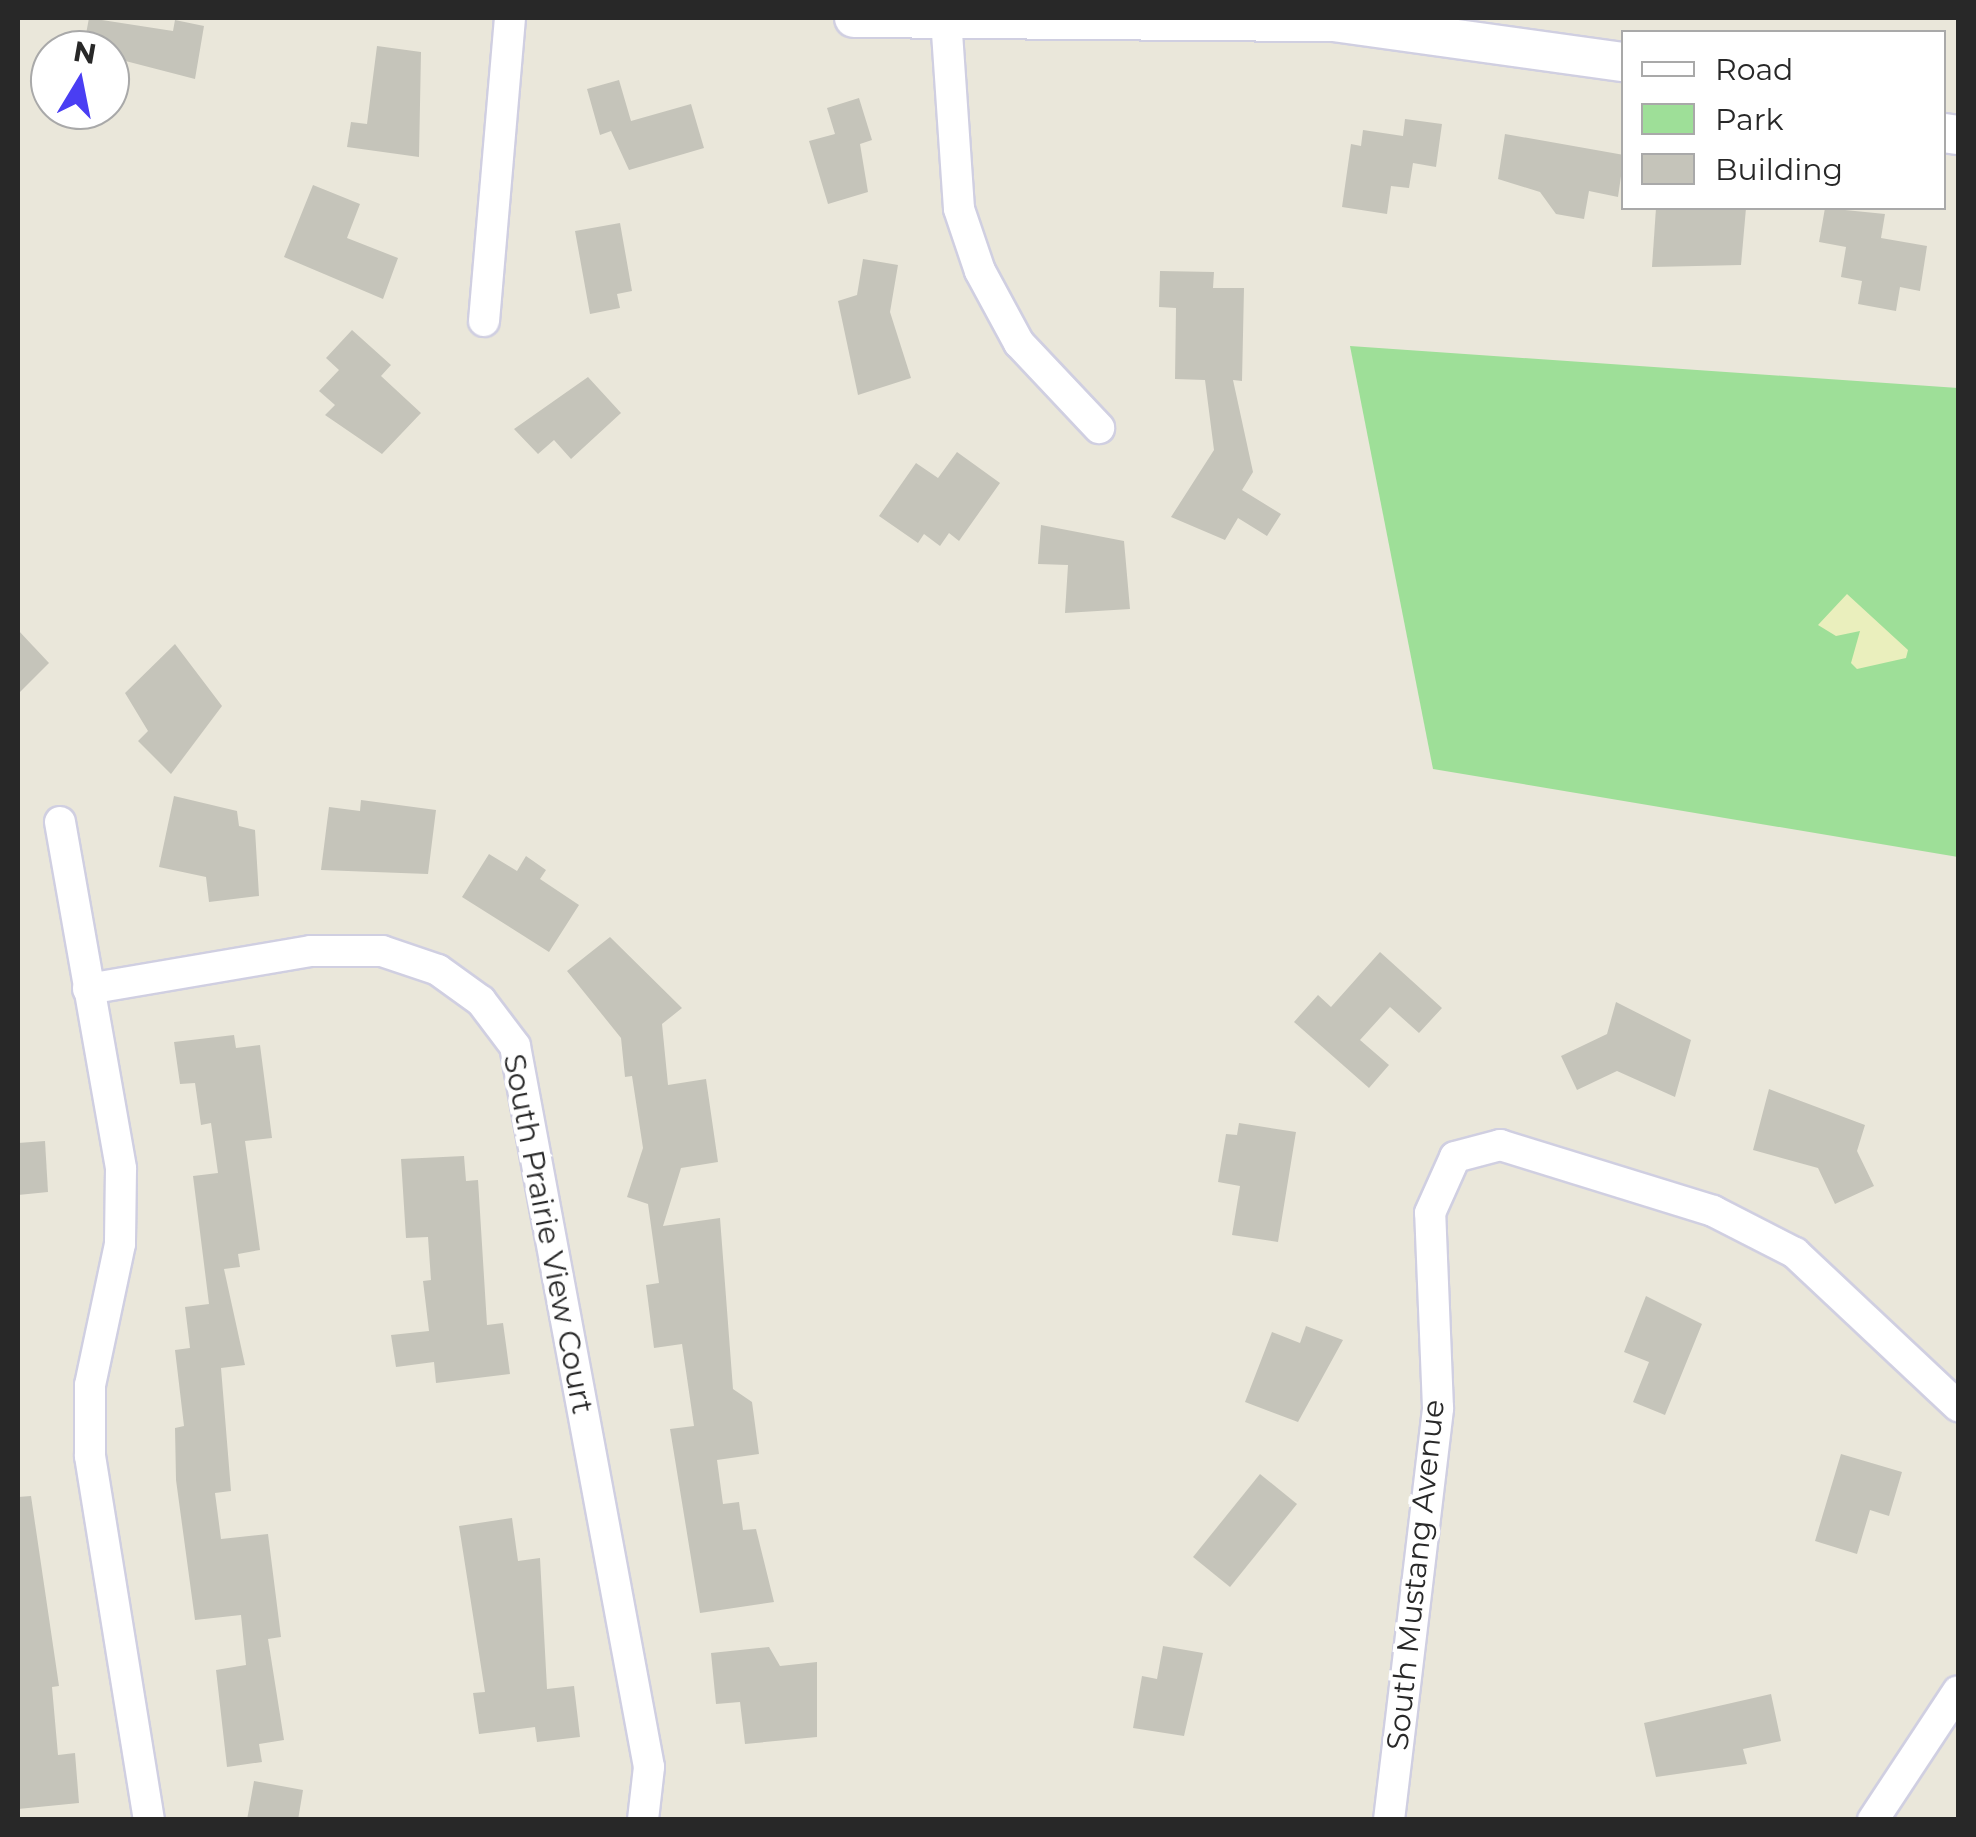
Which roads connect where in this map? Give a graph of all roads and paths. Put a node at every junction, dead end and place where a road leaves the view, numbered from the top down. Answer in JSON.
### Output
{"nodes":[{"id":1,"x":510,"y":18,"type":"edge"},
{"id":2,"x":854,"y":18,"type":"edge"},
{"id":3,"x":946,"y":20,"type":"edge"},
{"id":4,"x":1621,"y":62,"type":"edge"},
{"id":5,"x":484,"y":322,"type":"dead end"},
{"id":6,"x":1099,"y":428,"type":"dead end"},
{"id":7,"x":60,"y":822,"type":"dead end"},
{"id":8,"x":88,"y":990,"type":"junction"},
{"id":9,"x":1958,"y":1406,"type":"edge"},
{"id":10,"x":1958,"y":1690,"type":"edge"},
{"id":11,"x":149,"y":1820,"type":"edge"},
{"id":12,"x":643,"y":1820,"type":"edge"},
{"id":13,"x":1389,"y":1820,"type":"edge"},
{"id":14,"x":1873,"y":1820,"type":"edge"}],
"edges":[{"from":1,"to":5,"type":"street"},
{"from":2,"to":3,"type":"street"},
{"from":3,"to":4,"type":"street"},
{"from":3,"to":6,"type":"street"},
{"from":7,"to":8,"type":"street"},
{"from":8,"to":11,"type":"street"},
{"from":8,"to":12,"type":"street","name":"South Prairie View Court"},
{"from":9,"to":13,"type":"street","name":"South Mustang Avenue"},
{"from":10,"to":14,"type":"street"}]}
